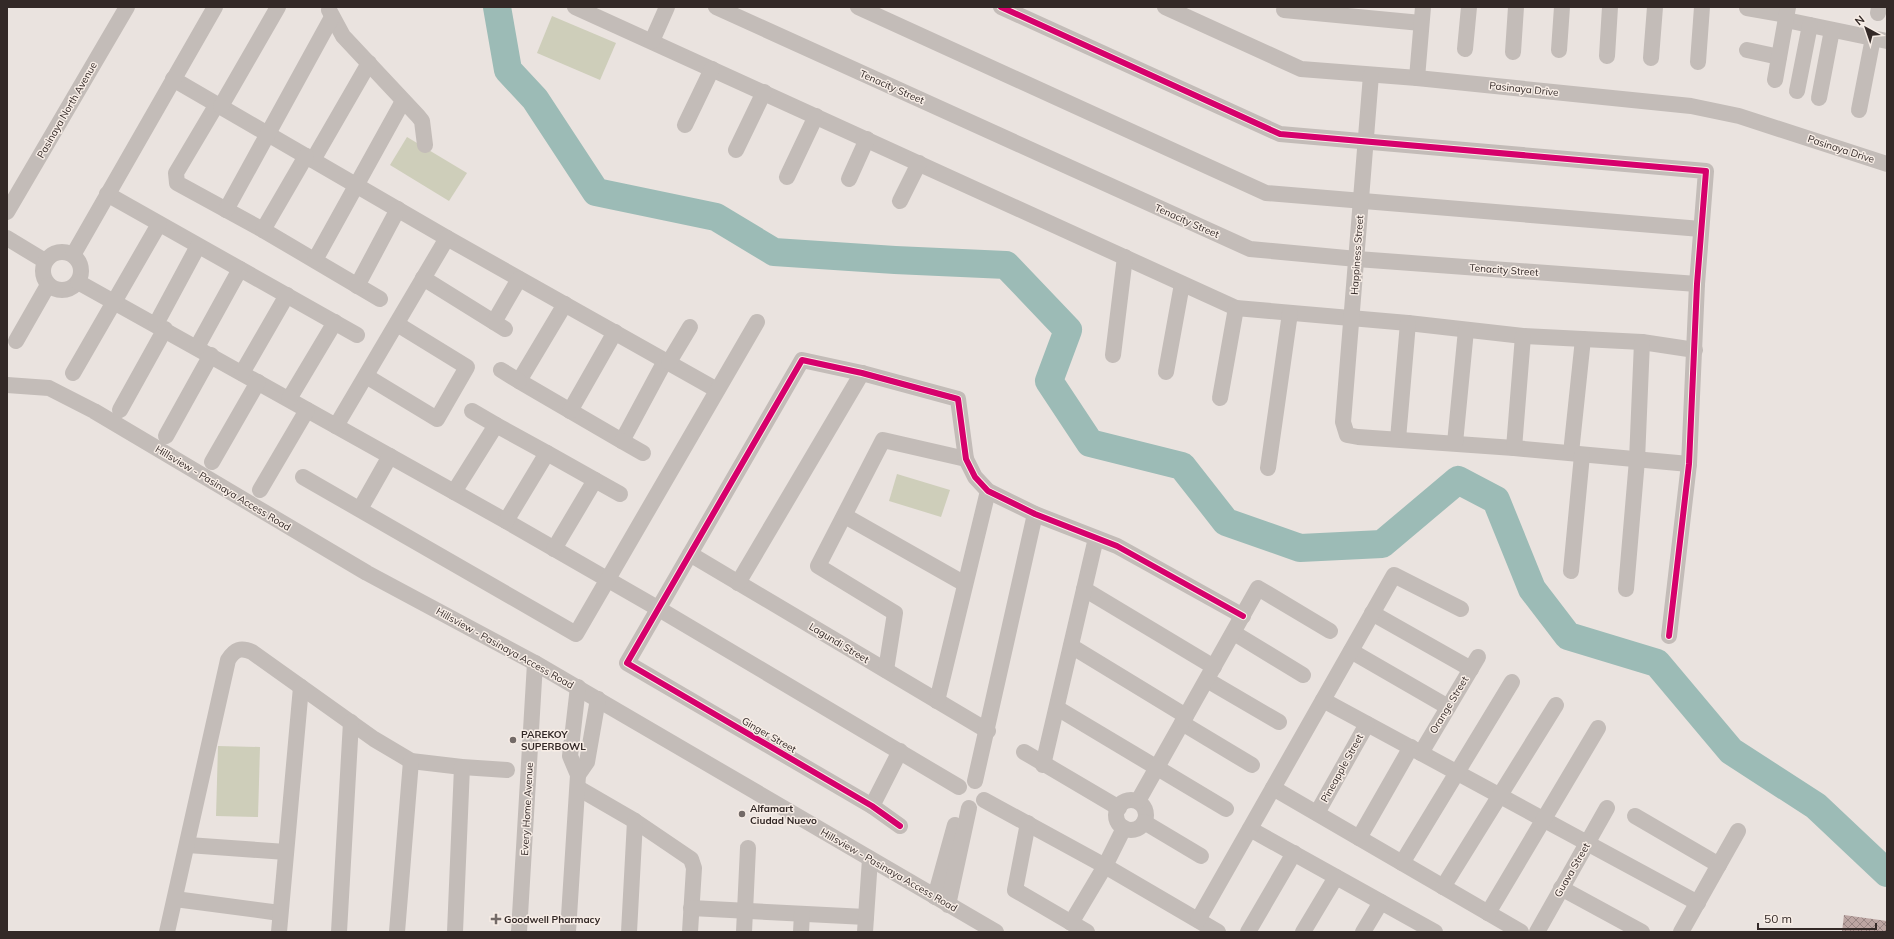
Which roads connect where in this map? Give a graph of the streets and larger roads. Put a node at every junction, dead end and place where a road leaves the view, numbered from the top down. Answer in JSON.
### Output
{"nodes":[{"id":1,"x":127,"y":7,"type":"edge"},
{"id":2,"x":215,"y":7,"type":"edge"},
{"id":3,"x":278,"y":7,"type":"edge"},
{"id":4,"x":575,"y":7,"type":"edge"},
{"id":5,"x":667,"y":7,"type":"edge"},
{"id":6,"x":716,"y":7,"type":"edge"},
{"id":7,"x":858,"y":7,"type":"edge"},
{"id":8,"x":1001,"y":7,"type":"edge"},
{"id":9,"x":1165,"y":7,"type":"edge"},
{"id":10,"x":1423,"y":7,"type":"edge"},
{"id":11,"x":1469,"y":7,"type":"edge"},
{"id":12,"x":1516,"y":7,"type":"edge"},
{"id":13,"x":1562,"y":7,"type":"edge"},
{"id":14,"x":1610,"y":7,"type":"edge"},
{"id":15,"x":1655,"y":7,"type":"edge"},
{"id":16,"x":1702,"y":7,"type":"edge"},
{"id":17,"x":1748,"y":8,"type":"dead end"},
{"id":18,"x":1284,"y":10,"type":"dead end"},
{"id":19,"x":329,"y":12,"type":"edge"},
{"id":20,"x":1787,"y":14,"type":"edge"},
{"id":21,"x":1421,"y":23,"type":"junction"},
{"id":22,"x":1810,"y":25,"type":"junction"},
{"id":23,"x":1832,"y":30,"type":"junction"},
{"id":24,"x":1880,"y":40,"type":"edge"},
{"id":25,"x":652,"y":41,"type":"junction"},
{"id":26,"x":1465,"y":49,"type":"dead end"},
{"id":27,"x":1559,"y":50,"type":"dead end"},
{"id":28,"x":1747,"y":50,"type":"dead end"},
{"id":29,"x":1513,"y":52,"type":"dead end"},
{"id":30,"x":1607,"y":56,"type":"dead end"},
{"id":31,"x":1779,"y":56,"type":"junction"},
{"id":32,"x":1651,"y":58,"type":"dead end"},
{"id":33,"x":1698,"y":62,"type":"dead end"},
{"id":34,"x":369,"y":63,"type":"junction"},
{"id":35,"x":712,"y":69,"type":"junction"},
{"id":36,"x":1371,"y":75,"type":"junction"},
{"id":37,"x":1416,"y":78,"type":"junction"},
{"id":38,"x":173,"y":79,"type":"junction"},
{"id":39,"x":1775,"y":80,"type":"dead end"},
{"id":40,"x":1797,"y":91,"type":"dead end"},
{"id":41,"x":764,"y":92,"type":"junction"},
{"id":42,"x":1819,"y":98,"type":"dead end"},
{"id":43,"x":403,"y":101,"type":"junction"},
{"id":44,"x":219,"y":105,"type":"junction"},
{"id":45,"x":1859,"y":110,"type":"dead end"},
{"id":46,"x":816,"y":116,"type":"junction"},
{"id":47,"x":686,"y":124,"type":"dead end"},
{"id":48,"x":269,"y":134,"type":"junction"},
{"id":49,"x":867,"y":139,"type":"junction"},
{"id":50,"x":1366,"y":142,"type":"junction"},
{"id":51,"x":425,"y":145,"type":"dead end"},
{"id":52,"x":736,"y":150,"type":"dead end"},
{"id":53,"x":310,"y":158,"type":"junction"},
{"id":54,"x":919,"y":163,"type":"junction"},
{"id":55,"x":1887,"y":164,"type":"edge"},
{"id":56,"x":788,"y":177,"type":"dead end"},
{"id":57,"x":849,"y":179,"type":"dead end"},
{"id":58,"x":356,"y":185,"type":"junction"},
{"id":59,"x":107,"y":194,"type":"junction"},
{"id":60,"x":1361,"y":200,"type":"junction"},
{"id":61,"x":900,"y":201,"type":"dead end"},
{"id":62,"x":398,"y":209,"type":"junction"},
{"id":63,"x":226,"y":210,"type":"junction"},
{"id":64,"x":7,"y":212,"type":"edge"},
{"id":65,"x":159,"y":224,"type":"junction"},
{"id":66,"x":263,"y":230,"type":"junction"},
{"id":67,"x":1701,"y":230,"type":"junction"},
{"id":68,"x":7,"y":238,"type":"edge"},
{"id":69,"x":447,"y":238,"type":"junction"},
{"id":70,"x":198,"y":246,"type":"junction"},
{"id":71,"x":73,"y":255,"type":"junction"},
{"id":72,"x":1125,"y":257,"type":"junction"},
{"id":73,"x":1357,"y":259,"type":"junction"},
{"id":74,"x":315,"y":260,"type":"junction"},
{"id":75,"x":45,"y":261,"type":"junction"},
{"id":76,"x":240,"y":269,"type":"junction"},
{"id":77,"x":423,"y":278,"type":"junction"},
{"id":78,"x":520,"y":279,"type":"junction"},
{"id":79,"x":78,"y":282,"type":"junction"},
{"id":80,"x":1182,"y":284,"type":"junction"},
{"id":81,"x":1697,"y":284,"type":"junction"},
{"id":82,"x":48,"y":286,"type":"junction"},
{"id":83,"x":357,"y":286,"type":"junction"},
{"id":84,"x":287,"y":295,"type":"junction"},
{"id":85,"x":380,"y":299,"type":"dead end"},
{"id":86,"x":115,"y":301,"type":"junction"},
{"id":87,"x":565,"y":304,"type":"junction"},
{"id":88,"x":1236,"y":308,"type":"junction"},
{"id":89,"x":1290,"y":313,"type":"junction"},
{"id":90,"x":1352,"y":319,"type":"junction"},
{"id":91,"x":335,"y":322,"type":"junction"},
{"id":92,"x":757,"y":322,"type":"dead end"},
{"id":93,"x":1408,"y":323,"type":"junction"},
{"id":94,"x":397,"y":324,"type":"junction"},
{"id":95,"x":161,"y":327,"type":"junction"},
{"id":96,"x":690,"y":327,"type":"dead end"},
{"id":97,"x":1466,"y":330,"type":"junction"},
{"id":98,"x":614,"y":332,"type":"junction"},
{"id":99,"x":357,"y":335,"type":"dead end"},
{"id":100,"x":1523,"y":336,"type":"junction"},
{"id":101,"x":1583,"y":340,"type":"junction"},
{"id":102,"x":16,"y":342,"type":"dead end"},
{"id":103,"x":1642,"y":342,"type":"junction"},
{"id":104,"x":1695,"y":350,"type":"junction"},
{"id":105,"x":204,"y":351,"type":"junction"},
{"id":106,"x":1113,"y":355,"type":"dead end"},
{"id":107,"x":667,"y":361,"type":"junction"},
{"id":108,"x":501,"y":370,"type":"dead end"},
{"id":109,"x":1166,"y":372,"type":"dead end"},
{"id":110,"x":73,"y":373,"type":"dead end"},
{"id":111,"x":242,"y":373,"type":"junction"},
{"id":112,"x":862,"y":373,"type":"junction"},
{"id":113,"x":366,"y":376,"type":"junction"},
{"id":114,"x":519,"y":380,"type":"junction"},
{"id":115,"x":258,"y":382,"type":"junction"},
{"id":116,"x":7,"y":385,"type":"edge"},
{"id":117,"x":717,"y":390,"type":"junction"},
{"id":118,"x":1220,"y":398,"type":"dead end"},
{"id":119,"x":290,"y":399,"type":"junction"},
{"id":120,"x":120,"y":410,"type":"dead end"},
{"id":121,"x":308,"y":410,"type":"junction"},
{"id":122,"x":472,"y":411,"type":"dead end"},
{"id":123,"x":570,"y":411,"type":"junction"},
{"id":124,"x":496,"y":425,"type":"junction"},
{"id":125,"x":336,"y":426,"type":"junction"},
{"id":126,"x":166,"y":436,"type":"dead end"},
{"id":127,"x":1398,"y":439,"type":"junction"},
{"id":128,"x":622,"y":441,"type":"junction"},
{"id":129,"x":1455,"y":443,"type":"junction"},
{"id":130,"x":1514,"y":448,"type":"junction"},
{"id":131,"x":547,"y":453,"type":"junction"},
{"id":132,"x":643,"y":453,"type":"dead end"},
{"id":133,"x":1576,"y":454,"type":"junction"},
{"id":134,"x":390,"y":456,"type":"junction"},
{"id":135,"x":966,"y":459,"type":"junction"},
{"id":136,"x":1637,"y":460,"type":"junction"},
{"id":137,"x":212,"y":462,"type":"dead end"},
{"id":138,"x":1689,"y":464,"type":"junction"},
{"id":139,"x":1268,"y":468,"type":"dead end"},
{"id":140,"x":303,"y":477,"type":"dead end"},
{"id":141,"x":594,"y":480,"type":"junction"},
{"id":142,"x":260,"y":490,"type":"dead end"},
{"id":143,"x":988,"y":491,"type":"junction"},
{"id":144,"x":454,"y":492,"type":"junction"},
{"id":145,"x":620,"y":494,"type":"dead end"},
{"id":146,"x":360,"y":510,"type":"junction"},
{"id":147,"x":1036,"y":514,"type":"junction"},
{"id":148,"x":845,"y":516,"type":"junction"},
{"id":149,"x":506,"y":521,"type":"junction"},
{"id":150,"x":1096,"y":538,"type":"junction"},
{"id":151,"x":554,"y":550,"type":"junction"},
{"id":152,"x":690,"y":554,"type":"junction"},
{"id":153,"x":1571,"y":572,"type":"dead end"},
{"id":154,"x":607,"y":580,"type":"junction"},
{"id":155,"x":738,"y":583,"type":"junction"},
{"id":156,"x":965,"y":584,"type":"junction"},
{"id":157,"x":1084,"y":589,"type":"junction"},
{"id":158,"x":1626,"y":589,"type":"dead end"},
{"id":159,"x":659,"y":608,"type":"junction"},
{"id":160,"x":1462,"y":609,"type":"dead end"},
{"id":161,"x":1372,"y":613,"type":"junction"},
{"id":162,"x":1243,"y":616,"type":"junction"},
{"id":163,"x":1330,"y":631,"type":"dead end"},
{"id":164,"x":1234,"y":633,"type":"junction"},
{"id":165,"x":1669,"y":636,"type":"dead end"},
{"id":166,"x":1071,"y":646,"type":"junction"},
{"id":167,"x":1350,"y":651,"type":"junction"},
{"id":168,"x":536,"y":663,"type":"junction"},
{"id":169,"x":886,"y":670,"type":"junction"},
{"id":170,"x":1210,"y":674,"type":"junction"},
{"id":171,"x":1303,"y":675,"type":"dead end"},
{"id":172,"x":1512,"y":682,"type":"dead end"},
{"id":173,"x":301,"y":687,"type":"junction"},
{"id":174,"x":578,"y":688,"type":"junction"},
{"id":175,"x":598,"y":699,"type":"junction"},
{"id":176,"x":1323,"y":700,"type":"junction"},
{"id":177,"x":937,"y":701,"type":"junction"},
{"id":178,"x":1556,"y":705,"type":"dead end"},
{"id":179,"x":1448,"y":707,"type":"junction"},
{"id":180,"x":1056,"y":708,"type":"junction"},
{"id":181,"x":1184,"y":720,"type":"junction"},
{"id":182,"x":351,"y":722,"type":"junction"},
{"id":183,"x":1279,"y":722,"type":"dead end"},
{"id":184,"x":1367,"y":724,"type":"junction"},
{"id":185,"x":1598,"y":728,"type":"dead end"},
{"id":186,"x":988,"y":731,"type":"junction"},
{"id":187,"x":1416,"y":750,"type":"junction"},
{"id":188,"x":900,"y":751,"type":"junction"},
{"id":189,"x":1024,"y":752,"type":"dead end"},
{"id":190,"x":411,"y":761,"type":"junction"},
{"id":191,"x":1043,"y":765,"type":"junction"},
{"id":192,"x":1252,"y":765,"type":"dead end"},
{"id":193,"x":462,"y":767,"type":"junction"},
{"id":194,"x":1157,"y":768,"type":"junction"},
{"id":195,"x":507,"y":770,"type":"dead end"},
{"id":196,"x":1457,"y":772,"type":"junction"},
{"id":197,"x":975,"y":781,"type":"junction"},
{"id":198,"x":578,"y":782,"type":"junction"},
{"id":199,"x":959,"y":787,"type":"junction"},
{"id":200,"x":1273,"y":788,"type":"junction"},
{"id":201,"x":1500,"y":796,"type":"junction"},
{"id":202,"x":984,"y":800,"type":"junction"},
{"id":203,"x":1138,"y":802,"type":"junction"},
{"id":204,"x":872,"y":806,"type":"junction"},
{"id":205,"x":965,"y":806,"type":"junction"},
{"id":206,"x":1119,"y":808,"type":"junction"},
{"id":207,"x":1607,"y":808,"type":"dead end"},
{"id":208,"x":1226,"y":809,"type":"dead end"},
{"id":209,"x":1317,"y":813,"type":"junction"},
{"id":210,"x":1635,"y":816,"type":"dead end"},
{"id":211,"x":1544,"y":820,"type":"junction"},
{"id":212,"x":635,"y":821,"type":"junction"},
{"id":213,"x":1144,"y":822,"type":"junction"},
{"id":214,"x":1028,"y":823,"type":"junction"},
{"id":215,"x":900,"y":826,"type":"dead end"},
{"id":216,"x":1124,"y":828,"type":"junction"},
{"id":217,"x":1250,"y":829,"type":"junction"},
{"id":218,"x":1738,"y":831,"type":"dead end"},
{"id":219,"x":1359,"y":838,"type":"junction"},
{"id":220,"x":1587,"y":843,"type":"junction"},
{"id":221,"x":188,"y":845,"type":"junction"},
{"id":222,"x":748,"y":848,"type":"dead end"},
{"id":223,"x":286,"y":852,"type":"junction"},
{"id":224,"x":1294,"y":853,"type":"junction"},
{"id":225,"x":1201,"y":856,"type":"dead end"},
{"id":226,"x":870,"y":858,"type":"junction"},
{"id":227,"x":1402,"y":862,"type":"junction"},
{"id":228,"x":1719,"y":864,"type":"junction"},
{"id":229,"x":1105,"y":866,"type":"junction"},
{"id":230,"x":1336,"y":877,"type":"junction"},
{"id":231,"x":1443,"y":887,"type":"junction"},
{"id":232,"x":1561,"y":888,"type":"junction"},
{"id":233,"x":175,"y":900,"type":"junction"},
{"id":234,"x":942,"y":901,"type":"junction"},
{"id":235,"x":1381,"y":902,"type":"junction"},
{"id":236,"x":1698,"y":903,"type":"junction"},
{"id":237,"x":691,"y":908,"type":"junction"},
{"id":238,"x":745,"y":911,"type":"junction"},
{"id":239,"x":280,"y":913,"type":"junction"},
{"id":240,"x":1488,"y":913,"type":"junction"},
{"id":241,"x":802,"y":914,"type":"junction"},
{"id":242,"x":1198,"y":920,"type":"junction"},
{"id":243,"x":1071,"y":923,"type":"junction"},
{"id":244,"x":865,"y":925,"type":"edge"},
{"id":245,"x":1428,"y":930,"type":"edge"},
{"id":246,"x":1540,"y":931,"type":"edge"},
{"id":247,"x":167,"y":932,"type":"edge"},
{"id":248,"x":279,"y":932,"type":"edge"},
{"id":249,"x":339,"y":932,"type":"edge"},
{"id":250,"x":397,"y":932,"type":"edge"},
{"id":251,"x":455,"y":932,"type":"edge"},
{"id":252,"x":519,"y":932,"type":"edge"},
{"id":253,"x":568,"y":932,"type":"edge"},
{"id":254,"x":629,"y":932,"type":"edge"},
{"id":255,"x":690,"y":932,"type":"edge"},
{"id":256,"x":744,"y":932,"type":"edge"},
{"id":257,"x":801,"y":932,"type":"edge"},
{"id":258,"x":996,"y":932,"type":"edge"},
{"id":259,"x":1087,"y":932,"type":"edge"},
{"id":260,"x":1218,"y":932,"type":"edge"},
{"id":261,"x":1248,"y":932,"type":"edge"},
{"id":262,"x":1303,"y":932,"type":"edge"},
{"id":263,"x":1363,"y":932,"type":"edge"},
{"id":264,"x":1521,"y":932,"type":"edge"},
{"id":265,"x":1642,"y":932,"type":"edge"},
{"id":266,"x":1681,"y":932,"type":"edge"}],
"edges":[{"from":1,"to":64,"type":"street","name":"Pasinaya North Avenue"},
{"from":2,"to":38,"type":"street"},
{"from":3,"to":44,"type":"street"},
{"from":4,"to":25,"type":"street"},
{"from":5,"to":25,"type":"street"},
{"from":6,"to":73,"type":"street","name":"Tenacity Street"},
{"from":7,"to":60,"type":"street"},
{"from":8,"to":50,"type":"street"},
{"from":9,"to":36,"type":"street","name":"Pasinaya Drive"},
{"from":10,"to":21,"type":"street"},
{"from":11,"to":26,"type":"street"},
{"from":12,"to":29,"type":"street"},
{"from":13,"to":27,"type":"street"},
{"from":14,"to":30,"type":"street"},
{"from":15,"to":32,"type":"street"},
{"from":16,"to":33,"type":"street"},
{"from":17,"to":20,"type":"street"},
{"from":18,"to":21,"type":"street"},
{"from":19,"to":34,"type":"street"},
{"from":19,"to":48,"type":"street"},
{"from":20,"to":22,"type":"street"},
{"from":20,"to":31,"type":"street"},
{"from":21,"to":37,"type":"street"},
{"from":22,"to":23,"type":"street"},
{"from":22,"to":40,"type":"street"},
{"from":23,"to":24,"type":"street"},
{"from":23,"to":42,"type":"street"},
{"from":24,"to":45,"type":"street"},
{"from":25,"to":35,"type":"street"},
{"from":28,"to":31,"type":"street"},
{"from":31,"to":39,"type":"street"},
{"from":34,"to":43,"type":"street"},
{"from":34,"to":53,"type":"street"},
{"from":35,"to":41,"type":"street"},
{"from":35,"to":47,"type":"street"},
{"from":36,"to":37,"type":"street","name":"Pasinaya Drive"},
{"from":36,"to":50,"type":"street","name":"Happiness Street"},
{"from":37,"to":55,"type":"street","name":"Pasinaya Drive"},
{"from":38,"to":44,"type":"street"},
{"from":38,"to":59,"type":"street"},
{"from":41,"to":46,"type":"street"},
{"from":41,"to":52,"type":"street"},
{"from":43,"to":51,"type":"street"},
{"from":43,"to":58,"type":"street"},
{"from":44,"to":48,"type":"street"},
{"from":44,"to":63,"type":"street"},
{"from":46,"to":49,"type":"street"},
{"from":46,"to":56,"type":"street"},
{"from":48,"to":53,"type":"street"},
{"from":48,"to":63,"type":"street"},
{"from":49,"to":54,"type":"street"},
{"from":49,"to":57,"type":"street"},
{"from":50,"to":60,"type":"street","name":"Happiness Street"},
{"from":50,"to":67,"type":"street"},
{"from":53,"to":58,"type":"street"},
{"from":53,"to":66,"type":"street"},
{"from":54,"to":61,"type":"street"},
{"from":54,"to":72,"type":"street"},
{"from":58,"to":62,"type":"street"},
{"from":58,"to":74,"type":"street"},
{"from":59,"to":65,"type":"street"},
{"from":59,"to":71,"type":"street"},
{"from":60,"to":67,"type":"street"},
{"from":60,"to":73,"type":"street","name":"Happiness Street"},
{"from":62,"to":69,"type":"street"},
{"from":62,"to":83,"type":"street"},
{"from":63,"to":66,"type":"street"},
{"from":65,"to":70,"type":"street"},
{"from":65,"to":86,"type":"street"},
{"from":66,"to":74,"type":"street"},
{"from":67,"to":81,"type":"street"},
{"from":68,"to":75,"type":"street"},
{"from":69,"to":77,"type":"street"},
{"from":69,"to":78,"type":"street"},
{"from":70,"to":76,"type":"street"},
{"from":70,"to":95,"type":"street"},
{"from":71,"to":75,"type":"street"},
{"from":71,"to":79,"type":"street"},
{"from":72,"to":80,"type":"street"},
{"from":72,"to":106,"type":"street"},
{"from":73,"to":81,"type":"street","name":"Tenacity Street"},
{"from":73,"to":90,"type":"street","name":"Happiness Street"},
{"from":74,"to":83,"type":"street"},
{"from":75,"to":82,"type":"street"},
{"from":76,"to":84,"type":"street"},
{"from":76,"to":105,"type":"street"},
{"from":77,"to":78,"type":"street"},
{"from":77,"to":94,"type":"street"},
{"from":78,"to":87,"type":"street"},
{"from":79,"to":82,"type":"street"},
{"from":79,"to":86,"type":"street"},
{"from":80,"to":88,"type":"street"},
{"from":80,"to":109,"type":"street"},
{"from":81,"to":104,"type":"street"},
{"from":82,"to":102,"type":"street"},
{"from":83,"to":85,"type":"street"},
{"from":84,"to":91,"type":"street"},
{"from":84,"to":111,"type":"street"},
{"from":86,"to":95,"type":"street"},
{"from":86,"to":110,"type":"street"},
{"from":87,"to":98,"type":"street"},
{"from":87,"to":114,"type":"street"},
{"from":88,"to":89,"type":"street"},
{"from":88,"to":118,"type":"street"},
{"from":89,"to":90,"type":"street"},
{"from":89,"to":139,"type":"street"},
{"from":90,"to":93,"type":"street"},
{"from":90,"to":127,"type":"street","name":"Happiness Street"},
{"from":91,"to":99,"type":"street"},
{"from":91,"to":119,"type":"street"},
{"from":92,"to":117,"type":"street"},
{"from":93,"to":97,"type":"street"},
{"from":93,"to":127,"type":"street"},
{"from":94,"to":113,"type":"street"},
{"from":94,"to":113,"type":"street"},
{"from":95,"to":105,"type":"street"},
{"from":95,"to":120,"type":"street"},
{"from":96,"to":107,"type":"street"},
{"from":97,"to":100,"type":"street"},
{"from":97,"to":129,"type":"street"},
{"from":98,"to":107,"type":"street"},
{"from":98,"to":123,"type":"street"},
{"from":100,"to":101,"type":"street"},
{"from":100,"to":130,"type":"street"},
{"from":101,"to":103,"type":"street"},
{"from":101,"to":133,"type":"street"},
{"from":103,"to":104,"type":"street"},
{"from":103,"to":136,"type":"street"},
{"from":104,"to":138,"type":"street"},
{"from":105,"to":111,"type":"street"},
{"from":105,"to":126,"type":"street"},
{"from":107,"to":117,"type":"street"},
{"from":107,"to":128,"type":"street"},
{"from":108,"to":114,"type":"street"},
{"from":111,"to":115,"type":"street"},
{"from":112,"to":135,"type":"street"},
{"from":112,"to":152,"type":"street"},
{"from":112,"to":155,"type":"street"},
{"from":113,"to":125,"type":"street"},
{"from":114,"to":123,"type":"street"},
{"from":115,"to":119,"type":"street"},
{"from":115,"to":137,"type":"street"},
{"from":116,"to":168,"type":"street","name":"Hillsview - Pasinaya Access Road"},
{"from":117,"to":154,"type":"street"},
{"from":119,"to":121,"type":"street"},
{"from":121,"to":125,"type":"street"},
{"from":121,"to":142,"type":"street"},
{"from":122,"to":124,"type":"street"},
{"from":123,"to":128,"type":"street"},
{"from":124,"to":131,"type":"street"},
{"from":124,"to":144,"type":"street"},
{"from":125,"to":134,"type":"street"},
{"from":127,"to":129,"type":"street"},
{"from":128,"to":132,"type":"street"},
{"from":129,"to":130,"type":"street"},
{"from":130,"to":133,"type":"street"},
{"from":131,"to":141,"type":"street"},
{"from":131,"to":149,"type":"street"},
{"from":133,"to":136,"type":"street"},
{"from":133,"to":153,"type":"street"},
{"from":134,"to":144,"type":"street"},
{"from":134,"to":146,"type":"street"},
{"from":135,"to":143,"type":"street"},
{"from":135,"to":148,"type":"street"},
{"from":136,"to":138,"type":"street"},
{"from":136,"to":158,"type":"street"},
{"from":138,"to":165,"type":"street"},
{"from":140,"to":146,"type":"street"},
{"from":141,"to":145,"type":"street"},
{"from":141,"to":151,"type":"street"},
{"from":143,"to":147,"type":"street"},
{"from":143,"to":156,"type":"street"},
{"from":144,"to":149,"type":"street"},
{"from":146,"to":154,"type":"street"},
{"from":147,"to":150,"type":"street"},
{"from":147,"to":186,"type":"street"},
{"from":148,"to":156,"type":"street"},
{"from":148,"to":169,"type":"street"},
{"from":149,"to":151,"type":"street"},
{"from":150,"to":157,"type":"street"},
{"from":150,"to":162,"type":"street"},
{"from":151,"to":154,"type":"street"},
{"from":152,"to":155,"type":"street","name":"Lagundi Street"},
{"from":152,"to":159,"type":"street"},
{"from":154,"to":159,"type":"street"},
{"from":155,"to":169,"type":"street","name":"Lagundi Street"},
{"from":156,"to":177,"type":"street"},
{"from":157,"to":166,"type":"street"},
{"from":157,"to":170,"type":"street"},
{"from":159,"to":188,"type":"street"},
{"from":159,"to":204,"type":"street","name":"Ginger Street"},
{"from":160,"to":161,"type":"street"},
{"from":161,"to":167,"type":"street"},
{"from":161,"to":179,"type":"street","name":"Orange Street"},
{"from":162,"to":163,"type":"street"},
{"from":162,"to":164,"type":"street"},
{"from":164,"to":170,"type":"street"},
{"from":164,"to":171,"type":"street"},
{"from":166,"to":180,"type":"street"},
{"from":166,"to":181,"type":"street"},
{"from":167,"to":176,"type":"street"},
{"from":167,"to":179,"type":"street"},
{"from":168,"to":174,"type":"street","name":"Hillsview - Pasinaya Access Road"},
{"from":168,"to":252,"type":"street","name":"Every Home Avenue"},
{"from":169,"to":177,"type":"street","name":"Lagundi Street"},
{"from":170,"to":181,"type":"street"},
{"from":170,"to":183,"type":"street"},
{"from":172,"to":196,"type":"street"},
{"from":173,"to":182,"type":"street"},
{"from":173,"to":221,"type":"street"},
{"from":173,"to":223,"type":"street"},
{"from":174,"to":175,"type":"street","name":"Hillsview - Pasinaya Access Road"},
{"from":174,"to":198,"type":"street"},
{"from":175,"to":198,"type":"street"},
{"from":175,"to":226,"type":"street","name":"Hillsview - Pasinaya Access Road"},
{"from":176,"to":184,"type":"street"},
{"from":176,"to":200,"type":"street"},
{"from":177,"to":186,"type":"street","name":"Lagundi Street"},
{"from":178,"to":201,"type":"street"},
{"from":179,"to":187,"type":"street","name":"Orange Street"},
{"from":180,"to":191,"type":"street"},
{"from":180,"to":194,"type":"street"},
{"from":181,"to":192,"type":"street"},
{"from":181,"to":194,"type":"street"},
{"from":182,"to":190,"type":"street"},
{"from":182,"to":249,"type":"street"},
{"from":184,"to":187,"type":"street"},
{"from":184,"to":209,"type":"street","name":"Pineapple Street"},
{"from":185,"to":211,"type":"street"},
{"from":186,"to":197,"type":"street"},
{"from":187,"to":196,"type":"street"},
{"from":187,"to":219,"type":"street","name":"Orange Street"},
{"from":188,"to":199,"type":"street"},
{"from":188,"to":204,"type":"street"},
{"from":189,"to":191,"type":"street"},
{"from":190,"to":193,"type":"street"},
{"from":190,"to":250,"type":"street"},
{"from":191,"to":206,"type":"street"},
{"from":193,"to":195,"type":"street"},
{"from":193,"to":251,"type":"street"},
{"from":194,"to":203,"type":"street"},
{"from":194,"to":208,"type":"street"},
{"from":196,"to":201,"type":"street"},
{"from":196,"to":227,"type":"street"},
{"from":197,"to":199,"type":"street"},
{"from":197,"to":202,"type":"street"},
{"from":198,"to":212,"type":"street"},
{"from":198,"to":253,"type":"street"},
{"from":199,"to":205,"type":"street"},
{"from":200,"to":209,"type":"street"},
{"from":200,"to":217,"type":"street"},
{"from":201,"to":211,"type":"street"},
{"from":201,"to":231,"type":"street"},
{"from":202,"to":205,"type":"street"},
{"from":202,"to":214,"type":"street"},
{"from":203,"to":206,"type":"street"},
{"from":203,"to":213,"type":"street"},
{"from":204,"to":215,"type":"street","name":"Ginger Street"},
{"from":205,"to":234,"type":"street"},
{"from":206,"to":216,"type":"street"},
{"from":207,"to":220,"type":"street","name":"Guava Street"},
{"from":209,"to":219,"type":"street"},
{"from":210,"to":228,"type":"street"},
{"from":211,"to":220,"type":"street"},
{"from":211,"to":240,"type":"street"},
{"from":212,"to":237,"type":"street"},
{"from":212,"to":254,"type":"street"},
{"from":213,"to":216,"type":"street"},
{"from":213,"to":225,"type":"street"},
{"from":214,"to":229,"type":"street"},
{"from":214,"to":243,"type":"street"},
{"from":216,"to":229,"type":"street"},
{"from":217,"to":224,"type":"street"},
{"from":217,"to":242,"type":"street"},
{"from":218,"to":228,"type":"street"},
{"from":219,"to":227,"type":"street"},
{"from":220,"to":232,"type":"street","name":"Guava Street"},
{"from":220,"to":236,"type":"street"},
{"from":221,"to":223,"type":"street"},
{"from":221,"to":233,"type":"street"},
{"from":222,"to":238,"type":"street"},
{"from":223,"to":239,"type":"street"},
{"from":224,"to":230,"type":"street"},
{"from":224,"to":261,"type":"street"},
{"from":226,"to":234,"type":"street","name":"Hillsview - Pasinaya Access Road"},
{"from":226,"to":244,"type":"street"},
{"from":227,"to":231,"type":"street"},
{"from":228,"to":236,"type":"street"},
{"from":229,"to":242,"type":"street"},
{"from":229,"to":243,"type":"street"},
{"from":230,"to":235,"type":"street"},
{"from":230,"to":262,"type":"street"},
{"from":231,"to":240,"type":"street"},
{"from":232,"to":246,"type":"street","name":"Guava Street"},
{"from":232,"to":265,"type":"street"},
{"from":233,"to":239,"type":"street"},
{"from":233,"to":247,"type":"street"},
{"from":234,"to":258,"type":"street","name":"Hillsview - Pasinaya Access Road"},
{"from":235,"to":245,"type":"street"},
{"from":235,"to":263,"type":"street"},
{"from":236,"to":266,"type":"street"},
{"from":237,"to":238,"type":"street"},
{"from":237,"to":255,"type":"street"},
{"from":238,"to":241,"type":"street"},
{"from":238,"to":256,"type":"street"},
{"from":239,"to":248,"type":"street"},
{"from":240,"to":264,"type":"street"},
{"from":241,"to":244,"type":"street"},
{"from":241,"to":257,"type":"street"},
{"from":242,"to":260,"type":"street"},
{"from":243,"to":259,"type":"street"}]}
